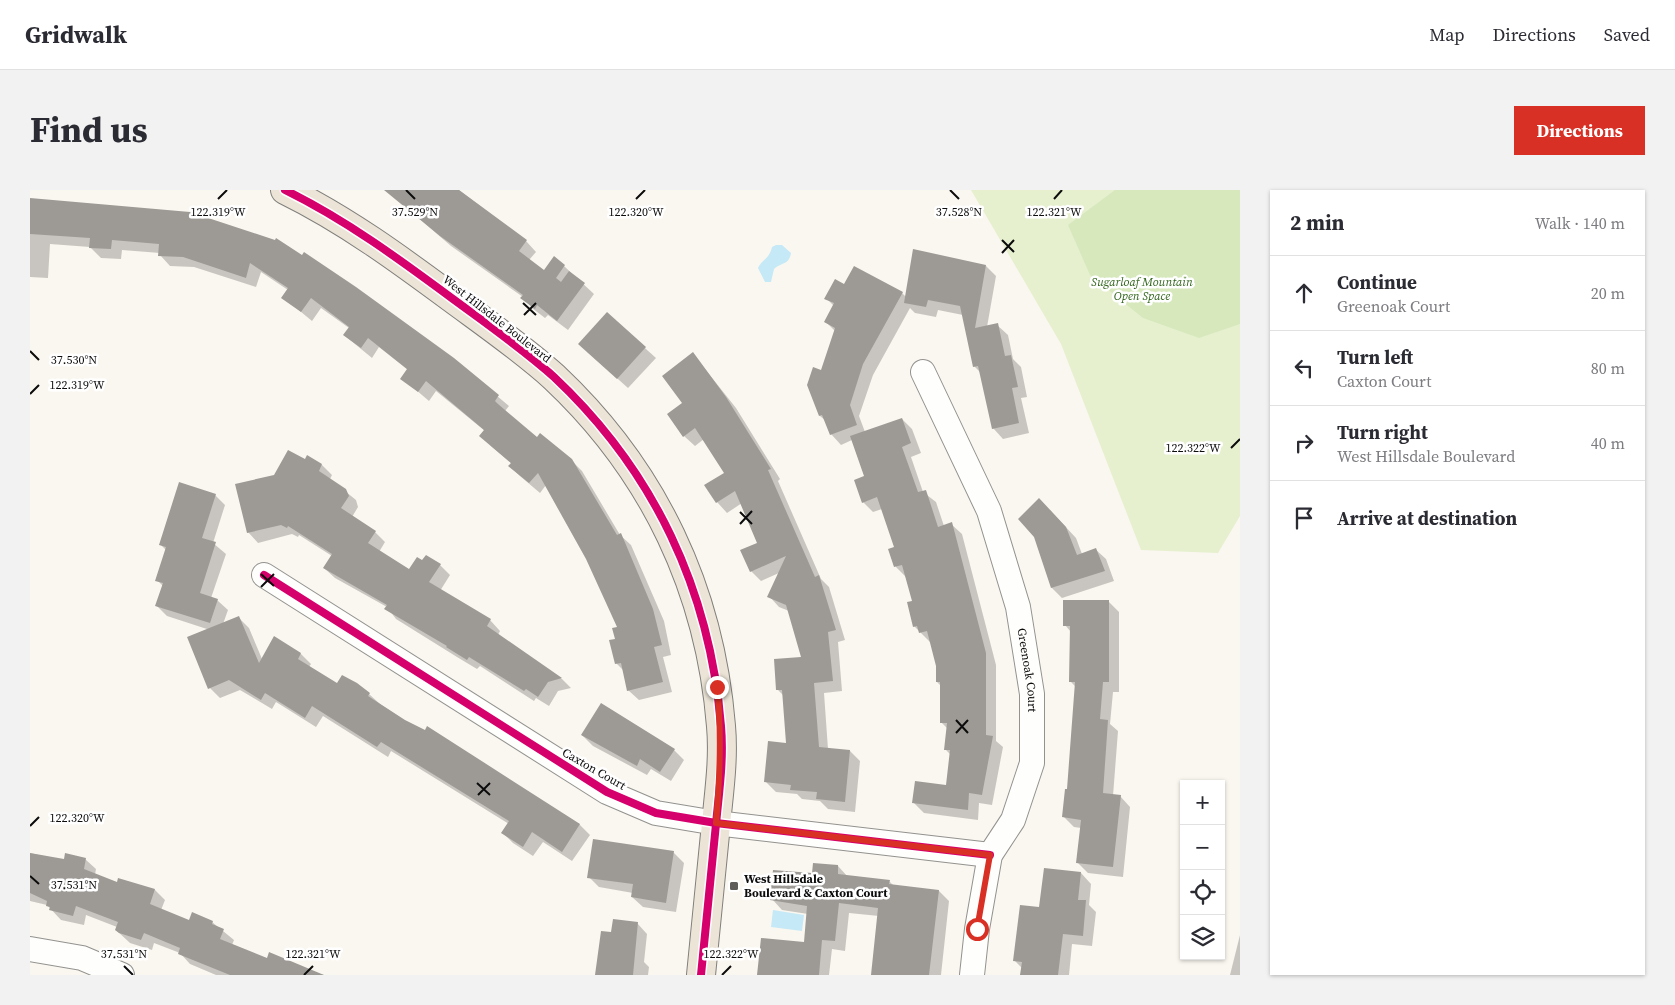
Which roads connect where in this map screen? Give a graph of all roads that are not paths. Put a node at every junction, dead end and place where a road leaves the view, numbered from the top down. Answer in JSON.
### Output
{"nodes":[{"id":1,"x":286,"y":190,"type":"edge"},
{"id":2,"x":924,"y":372,"type":"dead end"},
{"id":3,"x":264,"y":575,"type":"dead end"},
{"id":4,"x":716,"y":823,"type":"junction"},
{"id":5,"x":990,"y":855,"type":"junction"},
{"id":6,"x":30,"y":949,"type":"edge"},
{"id":7,"x":122,"y":975,"type":"edge"},
{"id":8,"x":701,"y":975,"type":"edge"},
{"id":9,"x":972,"y":975,"type":"edge"}],
"edges":[{"from":1,"to":4,"type":"main road","name":"West Hillsdale Boulevard"},
{"from":2,"to":5,"type":"street","name":"Greenoak Court"},
{"from":3,"to":4,"type":"street","name":"Caxton Court"},
{"from":4,"to":5,"type":"street","name":"Caxton Court"},
{"from":4,"to":8,"type":"main road","name":"West Hillsdale Boulevard"},
{"from":5,"to":9,"type":"street","name":"Greenoak Court"},
{"from":6,"to":7,"type":"street"}]}
